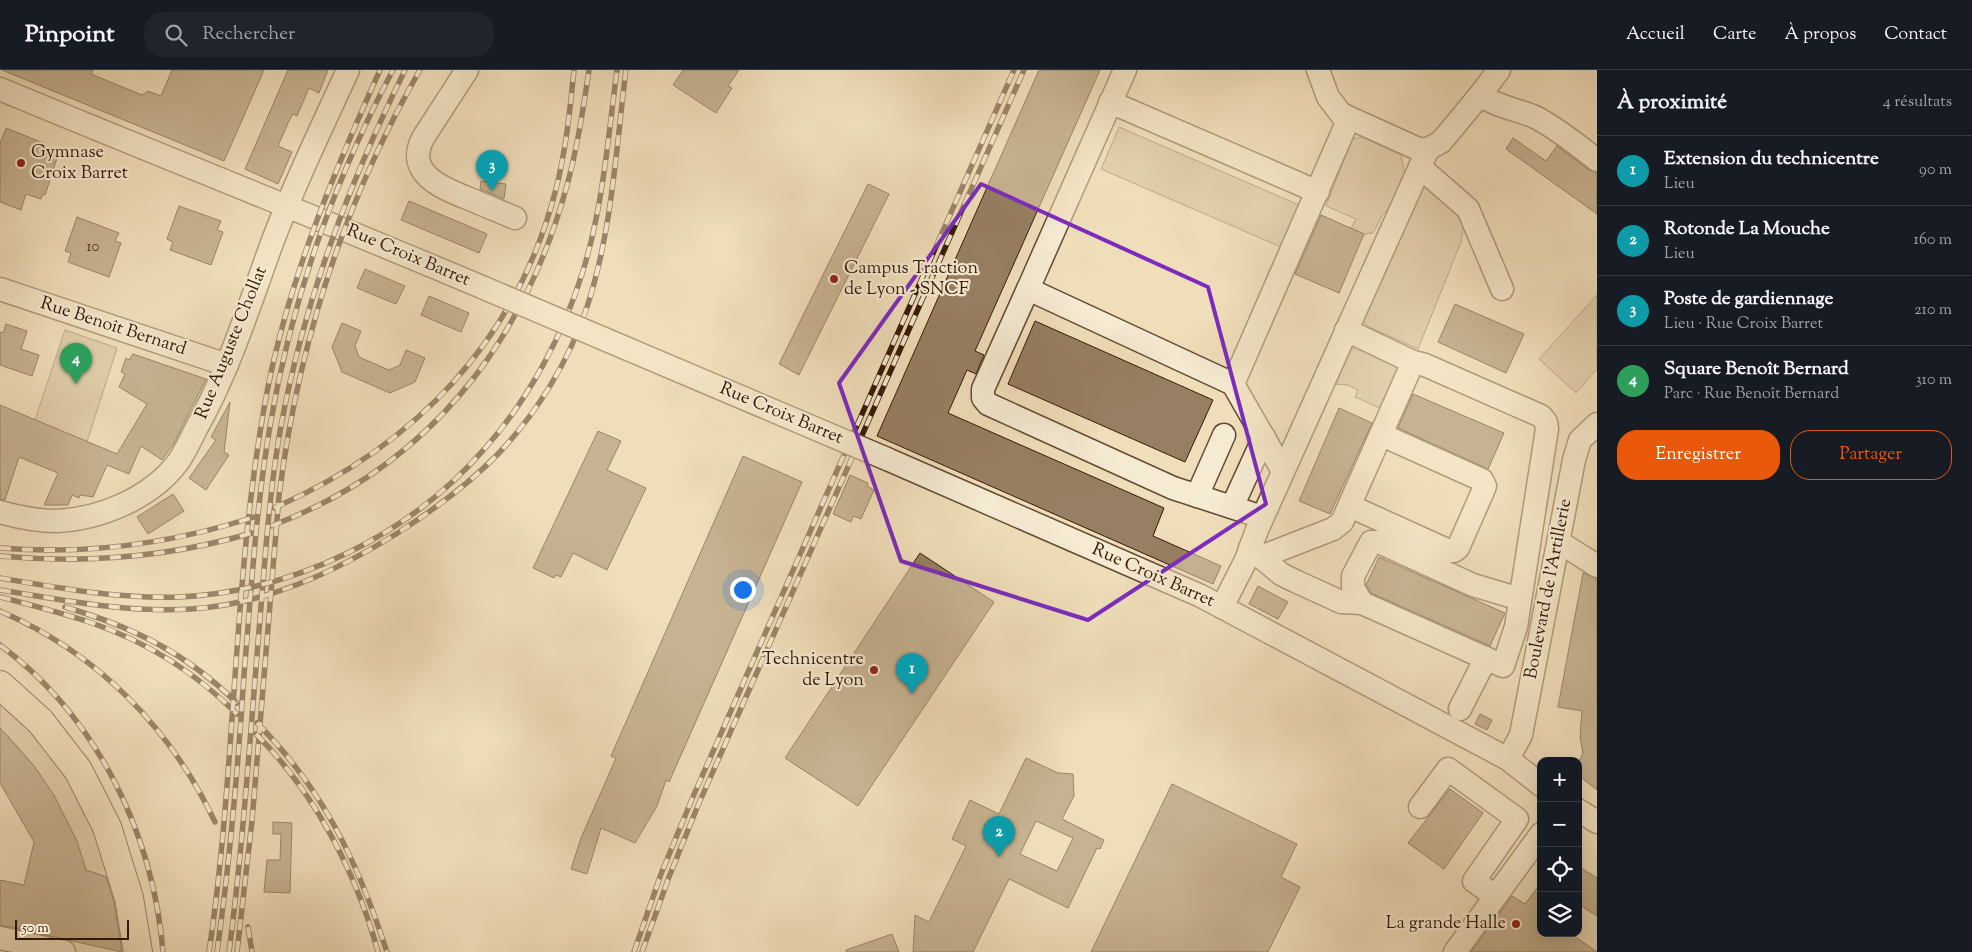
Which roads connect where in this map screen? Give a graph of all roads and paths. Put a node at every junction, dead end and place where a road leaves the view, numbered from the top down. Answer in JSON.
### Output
{"nodes":[{"id":1,"x":348,"y":70,"type":"edge"},
{"id":2,"x":467,"y":70,"type":"edge"},
{"id":3,"x":1124,"y":70,"type":"edge"},
{"id":4,"x":1318,"y":70,"type":"edge"},
{"id":5,"x":1498,"y":70,"type":"edge"},
{"id":6,"x":0,"y":89,"type":"edge"},
{"id":7,"x":1480,"y":95,"type":"junction"},
{"id":8,"x":1110,"y":102,"type":"junction"},
{"id":9,"x":1349,"y":118,"type":"junction"},
{"id":10,"x":1424,"y":158,"type":"junction"},
{"id":11,"x":1597,"y":160,"type":"edge"},
{"id":12,"x":1318,"y":192,"type":"junction"},
{"id":13,"x":286,"y":205,"type":"junction"},
{"id":14,"x":515,"y":218,"type":"dead end"},
{"id":15,"x":0,"y":289,"type":"edge"},
{"id":16,"x":1028,"y":289,"type":"junction"},
{"id":17,"x":1502,"y":289,"type":"dead end"},
{"id":18,"x":1346,"y":330,"type":"junction"},
{"id":19,"x":1414,"y":362,"type":"junction"},
{"id":20,"x":227,"y":365,"type":"junction"},
{"id":21,"x":1233,"y":384,"type":"junction"},
{"id":22,"x":1597,"y":424,"type":"edge"},
{"id":23,"x":1224,"y":435,"type":"dead end"},
{"id":24,"x":1382,"y":435,"type":"junction"},
{"id":25,"x":1264,"y":437,"type":"junction"},
{"id":26,"x":1283,"y":471,"type":"junction"},
{"id":27,"x":1197,"y":496,"type":"junction"},
{"id":28,"x":1350,"y":506,"type":"junction"},
{"id":29,"x":1232,"y":507,"type":"junction"},
{"id":30,"x":0,"y":512,"type":"edge"},
{"id":31,"x":99,"y":514,"type":"junction"},
{"id":32,"x":1262,"y":517,"type":"junction"},
{"id":33,"x":0,"y":528,"type":"edge"},
{"id":34,"x":1559,"y":542,"type":"junction"},
{"id":35,"x":1256,"y":552,"type":"junction"},
{"id":36,"x":1597,"y":566,"type":"edge"},
{"id":37,"x":1520,"y":599,"type":"junction"},
{"id":38,"x":1362,"y":603,"type":"junction"},
{"id":39,"x":1222,"y":607,"type":"junction"},
{"id":40,"x":1486,"y":658,"type":"junction"},
{"id":41,"x":0,"y":685,"type":"edge"},
{"id":42,"x":1460,"y":709,"type":"dead end"},
{"id":43,"x":1508,"y":759,"type":"junction"},
{"id":44,"x":1537,"y":782,"type":"edge"},
{"id":45,"x":1420,"y":808,"type":"dead end"},
{"id":46,"x":1582,"y":813,"type":"edge"},
{"id":47,"x":1597,"y":822,"type":"edge"},
{"id":48,"x":1537,"y":840,"type":"edge"},
{"id":49,"x":1496,"y":896,"type":"junction"},
{"id":50,"x":0,"y":938,"type":"edge"},
{"id":51,"x":64,"y":952,"type":"edge"},
{"id":52,"x":138,"y":952,"type":"edge"},
{"id":53,"x":1455,"y":952,"type":"edge"}],
"edges":[{"from":1,"to":13,"type":"street","name":"Rue Auguste Chollat"},
{"from":2,"to":14,"type":"street"},
{"from":3,"to":8,"type":"street"},
{"from":4,"to":9,"type":"street"},
{"from":5,"to":7,"type":"street"},
{"from":6,"to":13,"type":"street","name":"Rue Croix Barret"},
{"from":7,"to":10,"type":"street"},
{"from":7,"to":11,"type":"street"},
{"from":8,"to":12,"type":"street"},
{"from":8,"to":16,"type":"street"},
{"from":9,"to":10,"type":"street"},
{"from":9,"to":12,"type":"street"},
{"from":10,"to":17,"type":"street"},
{"from":10,"to":18,"type":"street"},
{"from":12,"to":21,"type":"street"},
{"from":13,"to":20,"type":"street","name":"Rue Auguste Chollat"},
{"from":13,"to":39,"type":"street","name":"Rue Croix Barret","bridge":true},
{"from":15,"to":20,"type":"street","name":"Rue Benoît Bernard"},
{"from":16,"to":21,"type":"street"},
{"from":16,"to":27,"type":"street"},
{"from":18,"to":19,"type":"street"},
{"from":18,"to":26,"type":"street"},
{"from":19,"to":24,"type":"street"},
{"from":19,"to":37,"type":"street"},
{"from":20,"to":31,"type":"street","name":"Rue Auguste Chollat"},
{"from":21,"to":25,"type":"street"},
{"from":22,"to":34,"type":"street","name":"Boulevard de l'Artillerie"},
{"from":23,"to":27,"type":"street"},
{"from":24,"to":28,"type":"street"},
{"from":24,"to":28,"type":"street"},
{"from":25,"to":26,"type":"street"},
{"from":25,"to":29,"type":"street"},
{"from":26,"to":32,"type":"street"},
{"from":27,"to":29,"type":"street"},
{"from":28,"to":35,"type":"street"},
{"from":29,"to":32,"type":"street"},
{"from":30,"to":31,"type":"street","name":"Rue Auguste Chollat"},
{"from":31,"to":33,"type":"street"},
{"from":32,"to":35,"type":"street"},
{"from":34,"to":36,"type":"street"},
{"from":34,"to":43,"type":"street","name":"Boulevard de l'Artillerie"},
{"from":35,"to":38,"type":"street"},
{"from":35,"to":39,"type":"street"},
{"from":37,"to":38,"type":"street"},
{"from":37,"to":40,"type":"street"},
{"from":38,"to":40,"type":"street"},
{"from":39,"to":43,"type":"street","name":"Rue Croix Barret"},
{"from":40,"to":42,"type":"street"},
{"from":41,"to":52,"type":"main road"},
{"from":43,"to":44,"type":"street","name":"Rue Croix Barret"},
{"from":45,"to":49,"type":"street"},
{"from":46,"to":47,"type":"street"},
{"from":48,"to":49,"type":"street"},
{"from":49,"to":53,"type":"street"},
{"from":50,"to":51,"type":"street"}]}
